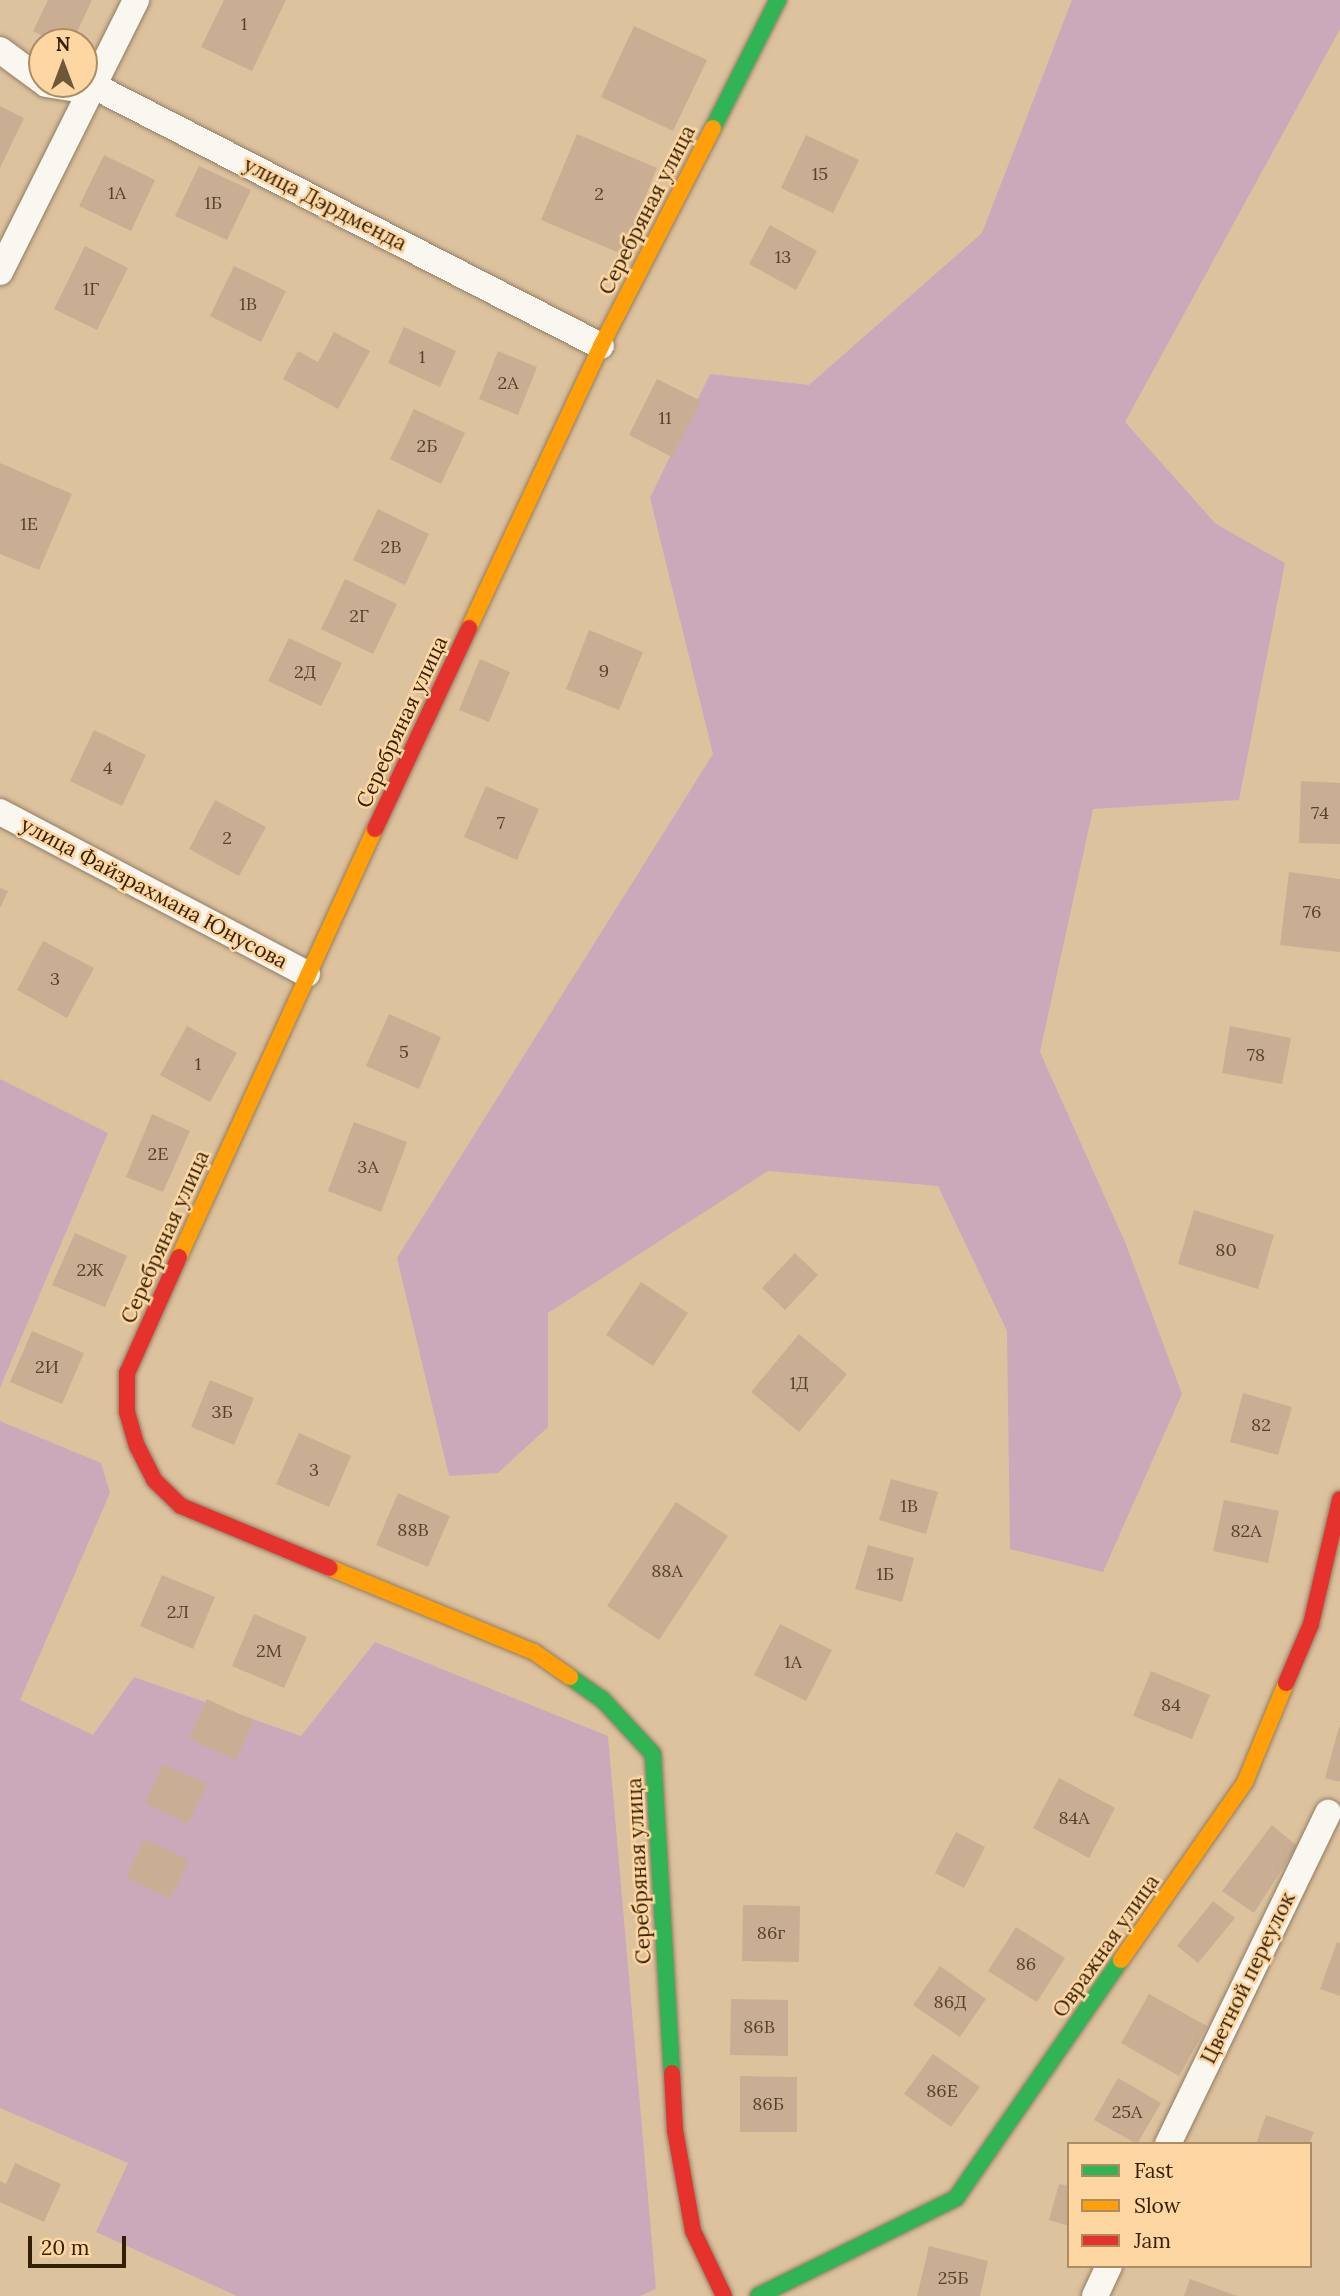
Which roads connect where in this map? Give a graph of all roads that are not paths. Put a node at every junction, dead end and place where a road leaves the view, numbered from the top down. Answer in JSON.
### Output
{"nodes":[{"id":1,"x":136,"y":0,"type":"edge"},
{"id":2,"x":778,"y":0,"type":"edge"},
{"id":3,"x":0,"y":50,"type":"edge"},
{"id":4,"x":98,"y":69,"type":"edge"},
{"id":5,"x":28,"y":70,"type":"edge"},
{"id":6,"x":98,"y":88,"type":"edge"},
{"id":7,"x":83,"y":98,"type":"edge"},
{"id":8,"x":0,"y":272,"type":"edge"},
{"id":9,"x":601,"y":346,"type":"junction"},
{"id":10,"x":0,"y":812,"type":"edge"},
{"id":11,"x":307,"y":974,"type":"junction"},
{"id":12,"x":1340,"y":1500,"type":"edge"},
{"id":13,"x":1328,"y":1813,"type":"dead end"},
{"id":14,"x":1169,"y":2142,"type":"edge"},
{"id":15,"x":1108,"y":2268,"type":"edge"},
{"id":16,"x":724,"y":2296,"type":"edge"},
{"id":17,"x":758,"y":2296,"type":"edge"},
{"id":18,"x":1095,"y":2296,"type":"edge"}],
"edges":[{"from":1,"to":4,"type":"street"},
{"from":2,"to":9,"type":"street","name":"Серебряная улица"},
{"from":3,"to":5,"type":"street","name":"улица Дэрдменда"},
{"from":6,"to":9,"type":"street","name":"улица Дэрдменда"},
{"from":7,"to":8,"type":"street"},
{"from":9,"to":11,"type":"street","name":"Серебряная улица"},
{"from":10,"to":11,"type":"street","name":"улица Файзрахмана Юнусова"},
{"from":11,"to":16,"type":"street","name":"Серебряная улица"},
{"from":12,"to":17,"type":"street","name":"Овражная улица"},
{"from":13,"to":14,"type":"street","name":"Цветной переулок"},
{"from":15,"to":18,"type":"street"}]}
